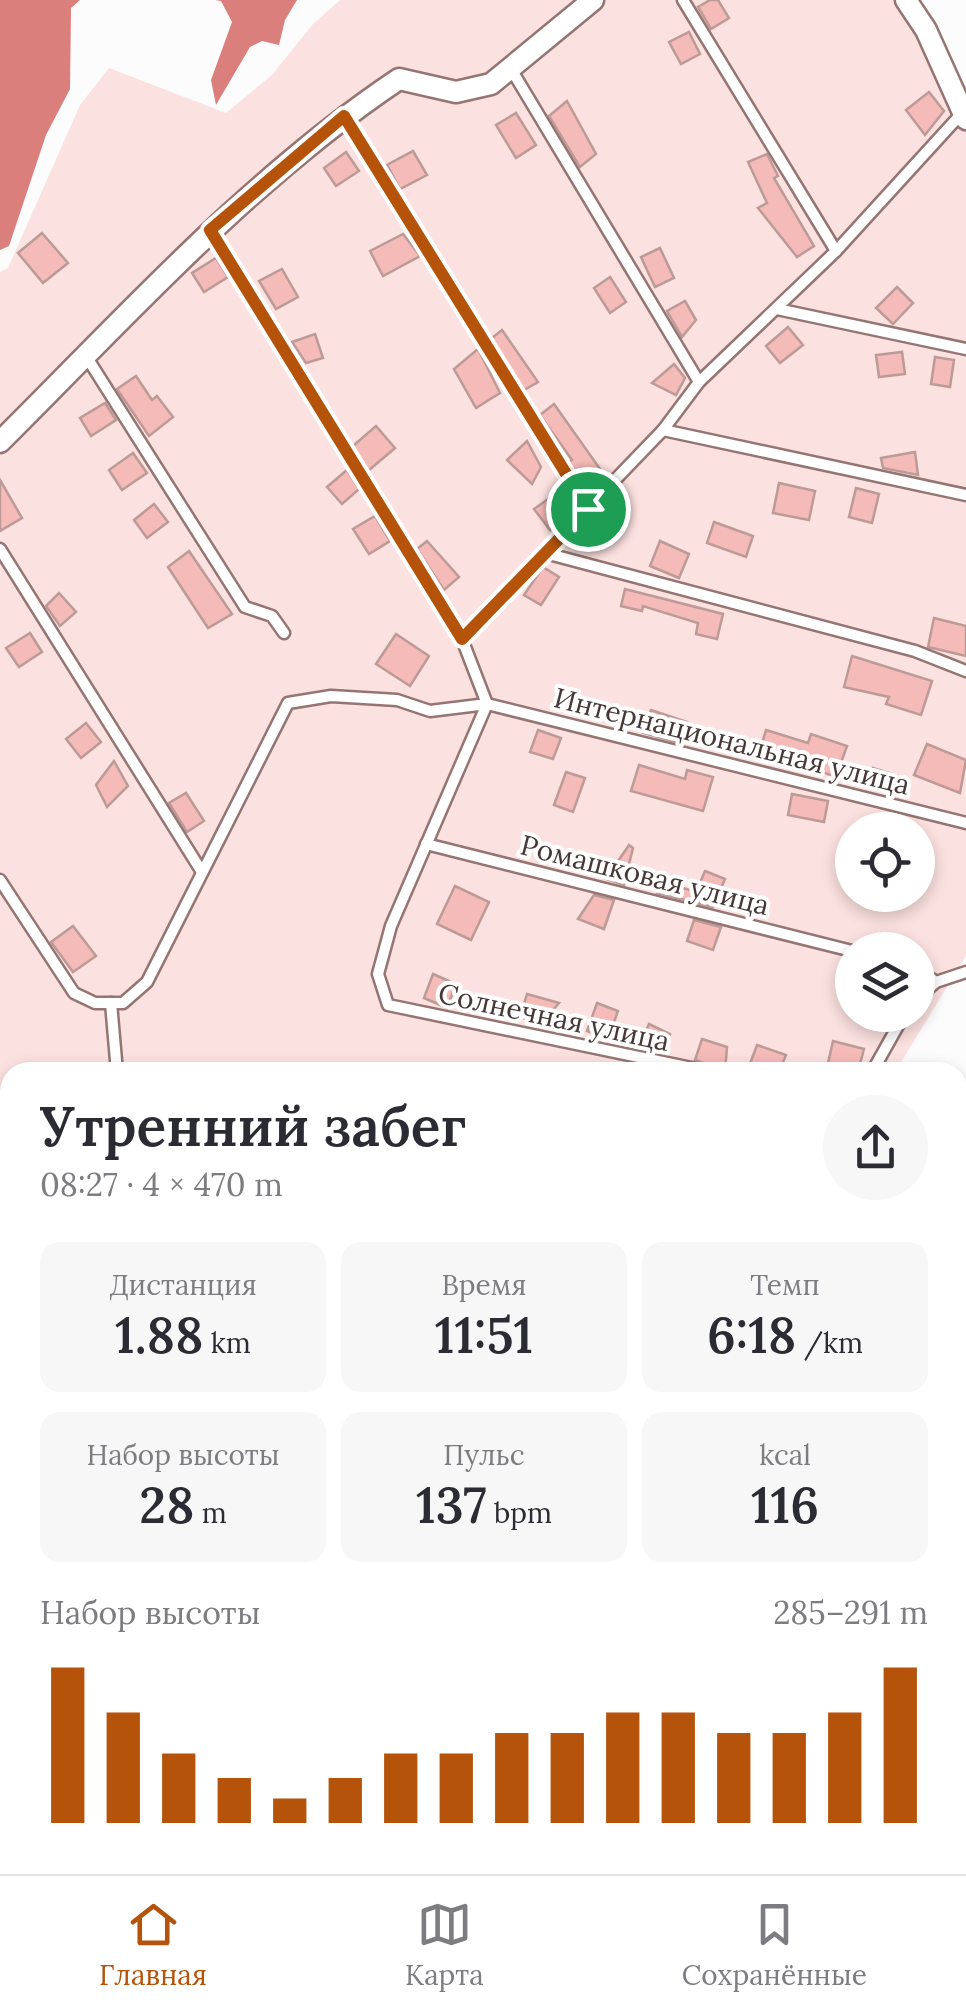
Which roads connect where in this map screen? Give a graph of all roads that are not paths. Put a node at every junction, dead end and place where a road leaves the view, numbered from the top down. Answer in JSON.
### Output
{"nodes":[{"id":1,"x":593,"y":0,"type":"edge"},
{"id":2,"x":683,"y":0,"type":"edge"},
{"id":3,"x":906,"y":0,"type":"edge"},
{"id":4,"x":510,"y":68,"type":"junction"},
{"id":5,"x":964,"y":115,"type":"edge"},
{"id":6,"x":344,"y":116,"type":"junction"},
{"id":7,"x":210,"y":230,"type":"junction"},
{"id":8,"x":836,"y":251,"type":"junction"},
{"id":9,"x":777,"y":309,"type":"junction"},
{"id":10,"x":966,"y":349,"type":"edge"},
{"id":11,"x":86,"y":356,"type":"junction"},
{"id":12,"x":699,"y":382,"type":"junction"},
{"id":13,"x":664,"y":430,"type":"junction"},
{"id":14,"x":0,"y":442,"type":"edge"},
{"id":15,"x":966,"y":495,"type":"edge"},
{"id":16,"x":588,"y":509,"type":"junction"},
{"id":17,"x":0,"y":549,"type":"edge"},
{"id":18,"x":545,"y":553,"type":"junction"},
{"id":19,"x":284,"y":633,"type":"dead end"},
{"id":20,"x":462,"y":639,"type":"junction"},
{"id":21,"x":966,"y":670,"type":"edge"},
{"id":22,"x":487,"y":704,"type":"junction"},
{"id":23,"x":966,"y":823,"type":"edge"},
{"id":24,"x":426,"y":844,"type":"junction"},
{"id":25,"x":202,"y":872,"type":"junction"},
{"id":26,"x":0,"y":880,"type":"edge"},
{"id":27,"x":835,"y":946,"type":"edge"},
{"id":28,"x":966,"y":972,"type":"edge"},
{"id":29,"x":936,"y":982,"type":"edge"},
{"id":30,"x":112,"y":1003,"type":"junction"},
{"id":31,"x":894,"y":1032,"type":"edge"},
{"id":32,"x":117,"y":1062,"type":"edge"},
{"id":33,"x":664,"y":1062,"type":"edge"},
{"id":34,"x":878,"y":1062,"type":"edge"}],
"edges":[{"from":1,"to":4,"type":"street"},
{"from":2,"to":8,"type":"lane"},
{"from":3,"to":5,"type":"street"},
{"from":4,"to":6,"type":"street"},
{"from":4,"to":12,"type":"lane"},
{"from":5,"to":8,"type":"lane"},
{"from":6,"to":7,"type":"street"},
{"from":6,"to":16,"type":"lane"},
{"from":7,"to":11,"type":"street"},
{"from":7,"to":20,"type":"lane"},
{"from":8,"to":9,"type":"lane"},
{"from":9,"to":10,"type":"lane"},
{"from":9,"to":12,"type":"lane"},
{"from":11,"to":14,"type":"street"},
{"from":11,"to":19,"type":"lane"},
{"from":12,"to":13,"type":"lane"},
{"from":13,"to":15,"type":"lane"},
{"from":13,"to":16,"type":"lane"},
{"from":16,"to":18,"type":"lane"},
{"from":17,"to":25,"type":"lane"},
{"from":18,"to":20,"type":"lane"},
{"from":18,"to":21,"type":"lane"},
{"from":20,"to":22,"type":"lane"},
{"from":22,"to":23,"type":"lane","name":"Интернациональная улица"},
{"from":22,"to":24,"type":"lane"},
{"from":22,"to":25,"type":"lane"},
{"from":24,"to":27,"type":"lane","name":"Ромашковая улица"},
{"from":24,"to":33,"type":"lane","name":"Солнечная улица"},
{"from":25,"to":30,"type":"lane"},
{"from":26,"to":30,"type":"lane"},
{"from":28,"to":29,"type":"lane"},
{"from":30,"to":32,"type":"lane"},
{"from":31,"to":34,"type":"lane"}]}
